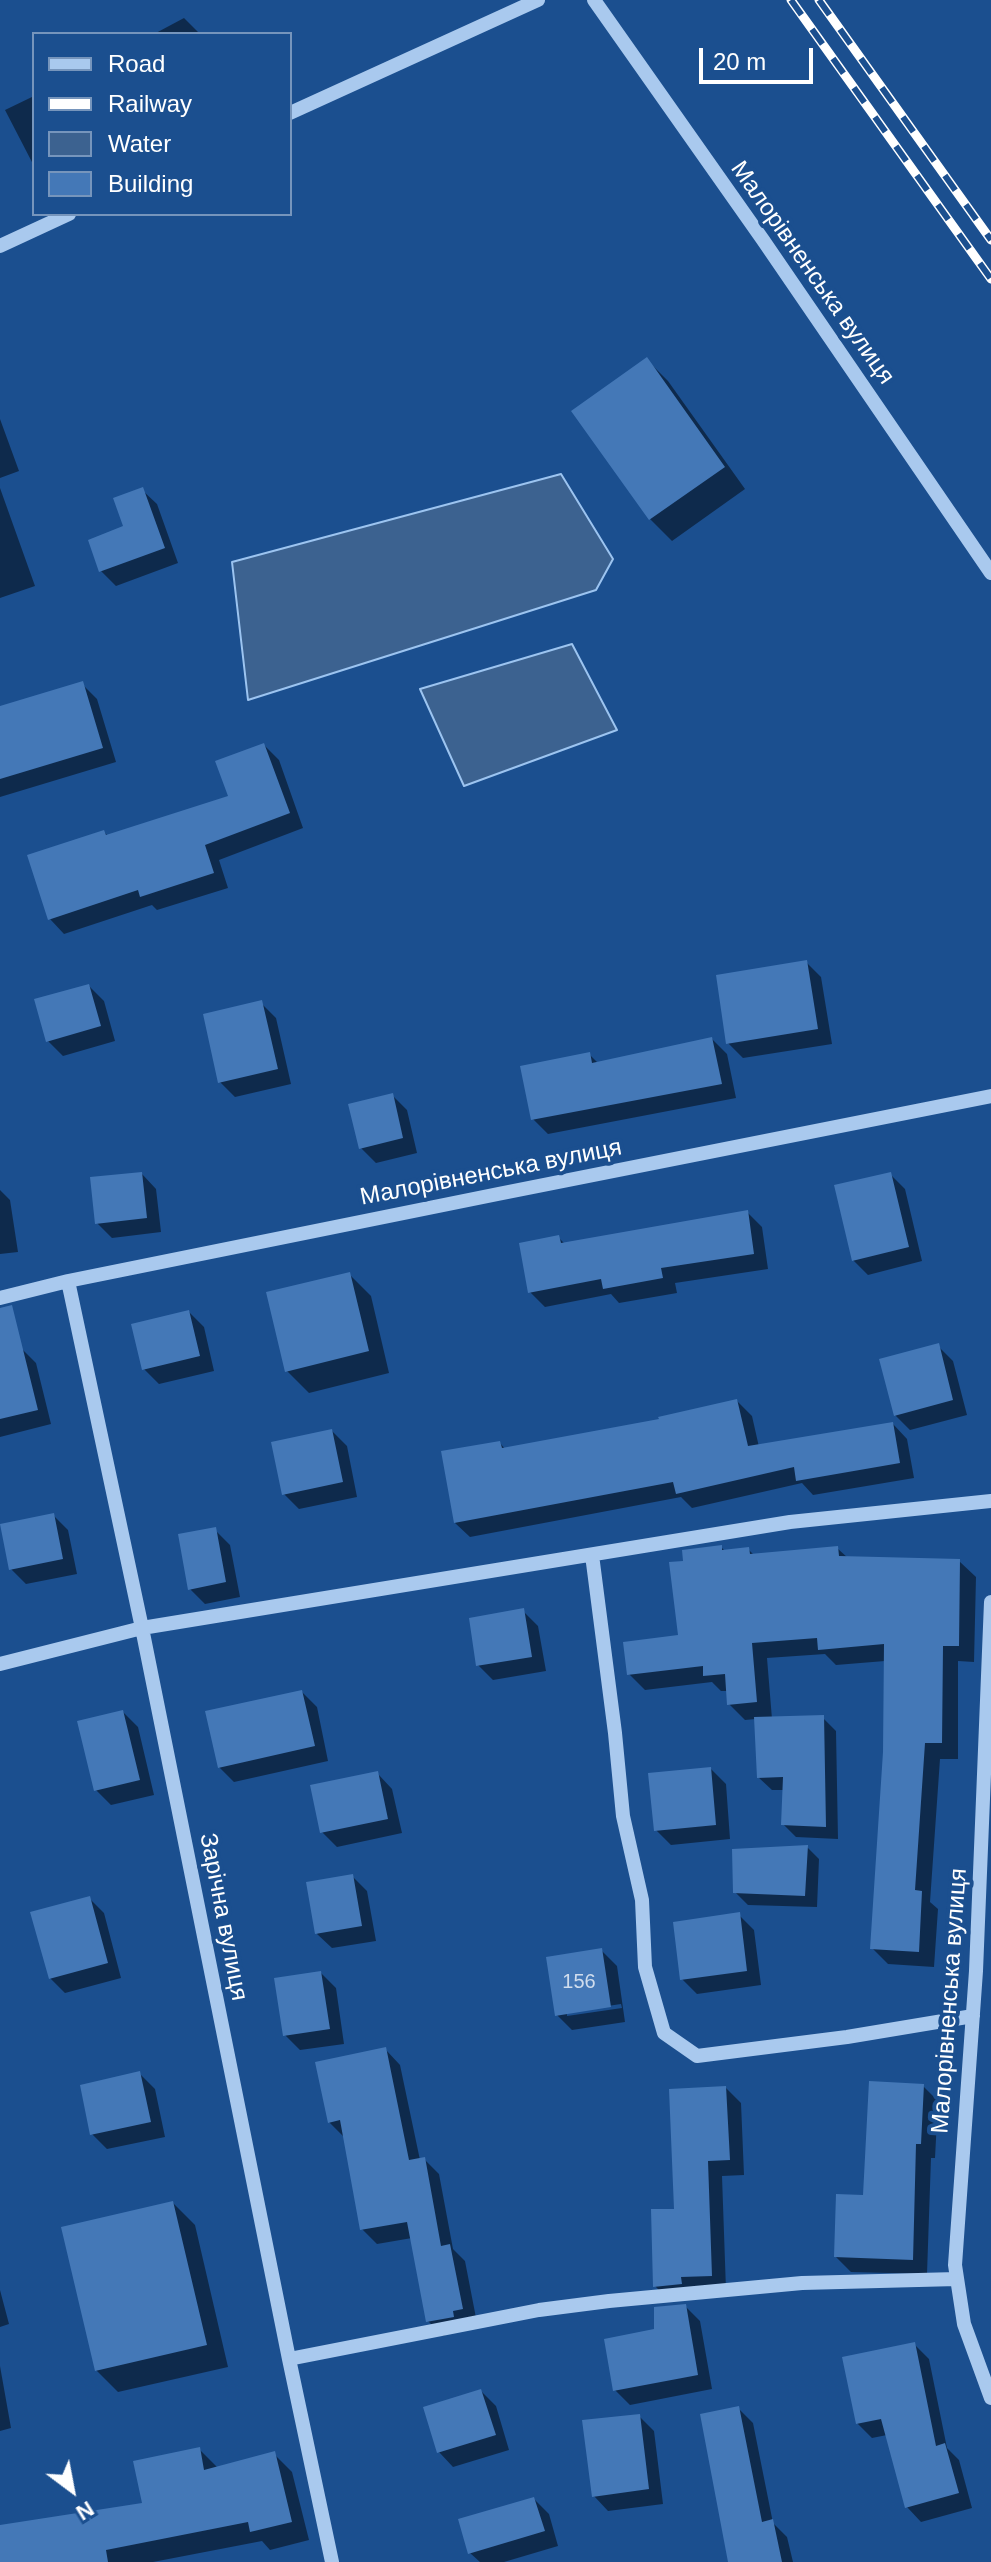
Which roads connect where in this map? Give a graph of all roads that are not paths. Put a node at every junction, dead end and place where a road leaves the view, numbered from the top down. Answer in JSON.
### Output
{"nodes":[{"id":1,"x":538,"y":0,"type":"edge"},
{"id":2,"x":594,"y":0,"type":"edge"},
{"id":3,"x":292,"y":112,"type":"edge"},
{"id":4,"x":65,"y":216,"type":"edge"},
{"id":5,"x":0,"y":246,"type":"edge"},
{"id":6,"x":991,"y":573,"type":"edge"},
{"id":7,"x":991,"y":1096,"type":"edge"},
{"id":8,"x":68,"y":1281,"type":"junction"},
{"id":9,"x":0,"y":1298,"type":"edge"},
{"id":10,"x":991,"y":1501,"type":"edge"},
{"id":11,"x":592,"y":1555,"type":"junction"},
{"id":12,"x":991,"y":1602,"type":"edge"},
{"id":13,"x":142,"y":1628,"type":"junction"},
{"id":14,"x":0,"y":1664,"type":"edge"},
{"id":15,"x":973,"y":2016,"type":"junction"},
{"id":16,"x":957,"y":2279,"type":"junction"},
{"id":17,"x":289,"y":2359,"type":"junction"},
{"id":18,"x":991,"y":2398,"type":"edge"},
{"id":19,"x":332,"y":2562,"type":"edge"}],
"edges":[{"from":1,"to":3,"type":"street"},
{"from":2,"to":6,"type":"street","name":"Малорівненська вулиця"},
{"from":4,"to":5,"type":"street"},
{"from":7,"to":8,"type":"street","name":"Малорівненська вулиця"},
{"from":8,"to":9,"type":"street","name":"Малорівненська вулиця"},
{"from":8,"to":13,"type":"street","name":"Зарічна вулиця"},
{"from":10,"to":11,"type":"street"},
{"from":11,"to":13,"type":"street"},
{"from":11,"to":15,"type":"street"},
{"from":12,"to":15,"type":"street","name":"Малорівненська вулиця"},
{"from":13,"to":14,"type":"street"},
{"from":13,"to":17,"type":"street","name":"Зарічна вулиця"},
{"from":15,"to":16,"type":"street","name":"Малорівненська вулиця"},
{"from":16,"to":17,"type":"street"},
{"from":16,"to":18,"type":"street","name":"Малорівненська вулиця"},
{"from":17,"to":19,"type":"street","name":"Зарічна вулиця"}]}
